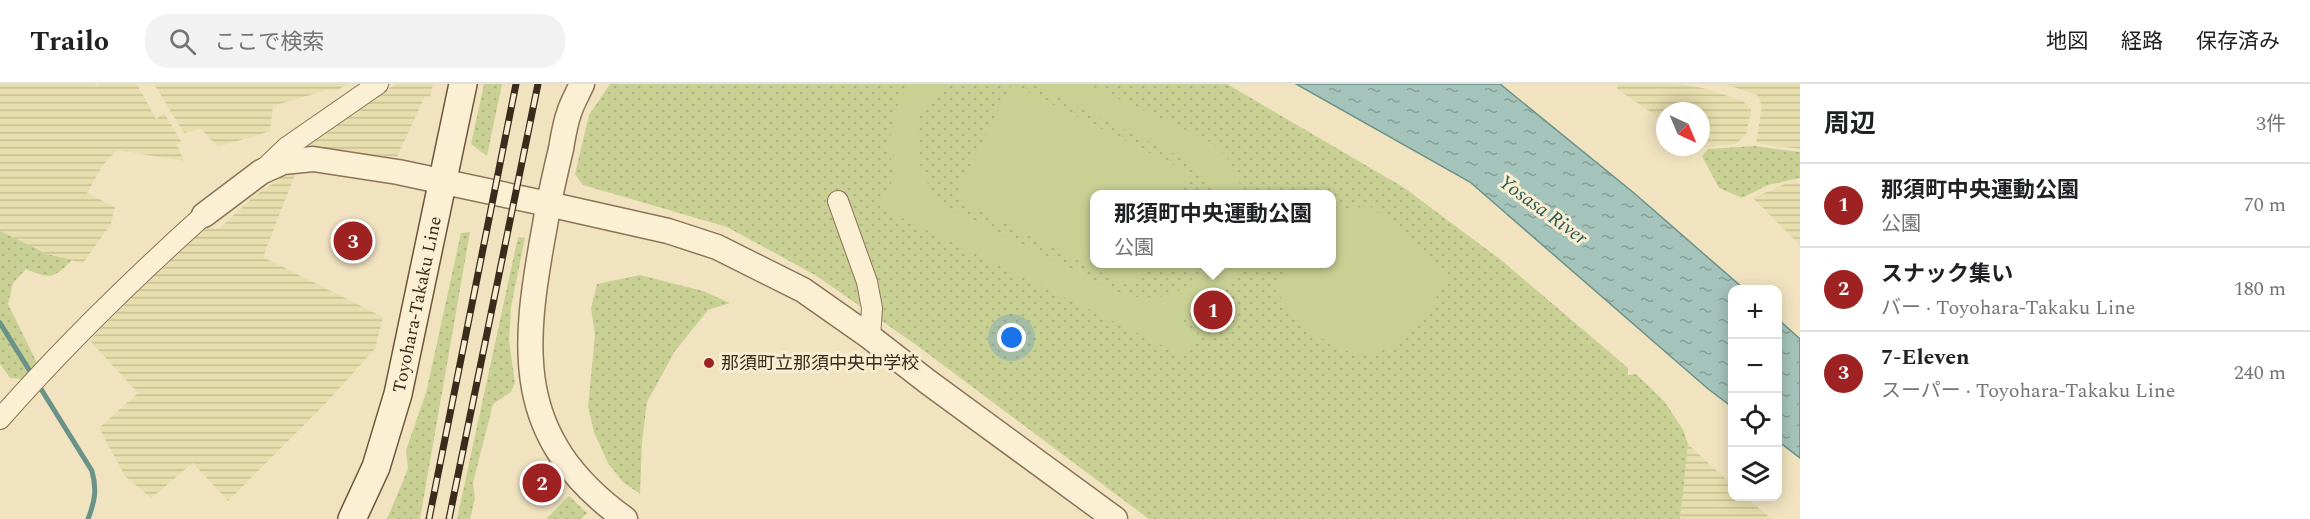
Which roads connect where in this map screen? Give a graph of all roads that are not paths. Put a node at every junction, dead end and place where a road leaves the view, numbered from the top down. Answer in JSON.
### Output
{"nodes":[{"id":1,"x":378,"y":84,"type":"edge"},
{"id":2,"x":463,"y":84,"type":"edge"},
{"id":3,"x":582,"y":84,"type":"edge"},
{"id":4,"x":261,"y":172,"type":"junction"},
{"id":5,"x":444,"y":183,"type":"junction"},
{"id":6,"x":838,"y":201,"type":"dead end"},
{"id":7,"x":548,"y":204,"type":"junction"},
{"id":8,"x":204,"y":215,"type":"joint"},
{"id":9,"x":870,"y":337,"type":"junction"},
{"id":10,"x":0,"y":419,"type":"edge"},
{"id":11,"x":352,"y":519,"type":"edge"},
{"id":12,"x":625,"y":519,"type":"edge"},
{"id":13,"x":1115,"y":519,"type":"edge"}],
"edges":[{"from":1,"to":4,"type":"street"},
{"from":2,"to":5,"type":"main road","name":"Toyohara-Takaku Line"},
{"from":3,"to":7,"type":"street"},
{"from":4,"to":5,"type":"street"},
{"from":4,"to":8,"type":"street"},
{"from":5,"to":7,"type":"street"},
{"from":5,"to":11,"type":"main road","name":"Toyohara-Takaku Line"},
{"from":6,"to":9,"type":"street"},
{"from":7,"to":9,"type":"street"},
{"from":7,"to":12,"type":"street"},
{"from":8,"to":10,"type":"street"},
{"from":9,"to":13,"type":"street"}]}
